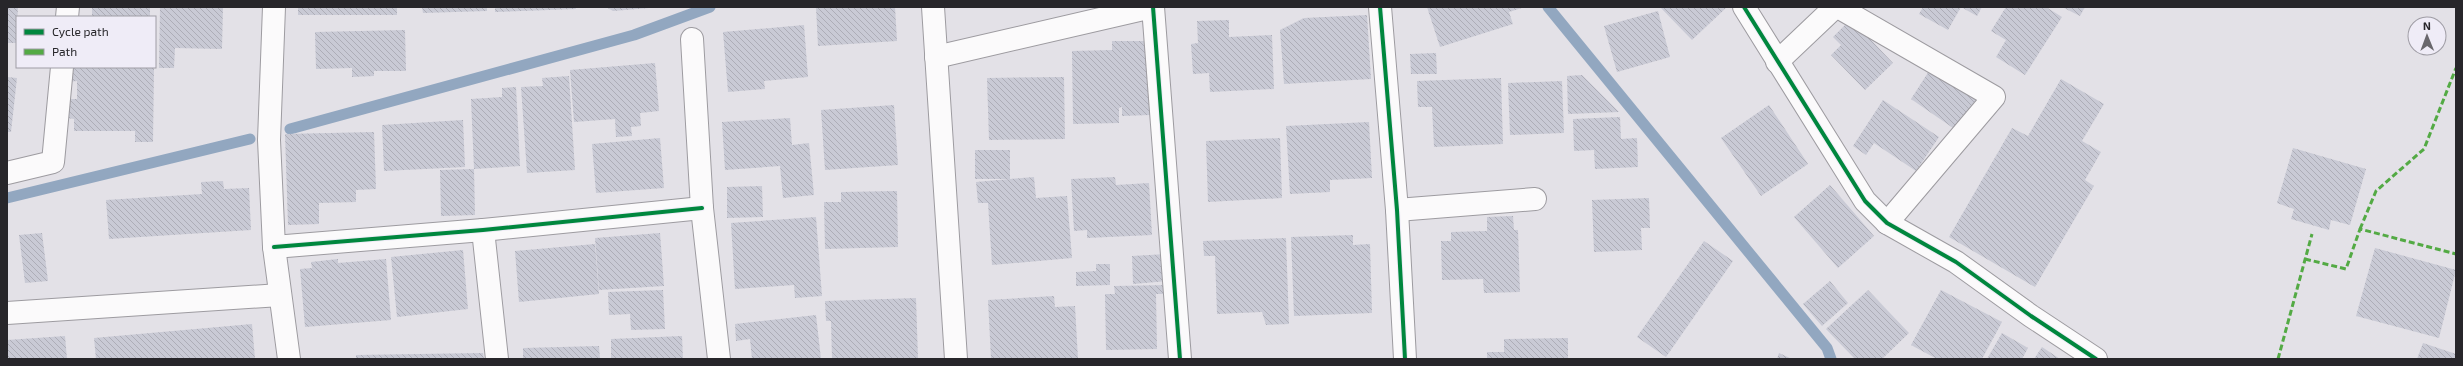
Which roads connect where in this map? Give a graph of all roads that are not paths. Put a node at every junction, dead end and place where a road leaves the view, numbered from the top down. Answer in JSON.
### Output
{"nodes":[{"id":1,"x":274,"y":7,"type":"edge"},
{"id":2,"x":933,"y":7,"type":"edge"},
{"id":3,"x":1153,"y":7,"type":"edge"},
{"id":4,"x":1380,"y":7,"type":"edge"},
{"id":5,"x":1744,"y":7,"type":"edge"},
{"id":6,"x":1837,"y":7,"type":"edge"},
{"id":7,"x":692,"y":39,"type":"dead end"},
{"id":8,"x":936,"y":57,"type":"junction"},
{"id":9,"x":1777,"y":62,"type":"junction"},
{"id":10,"x":62,"y":68,"type":"edge"},
{"id":11,"x":7,"y":173,"type":"edge"},
{"id":12,"x":1535,"y":198,"type":"dead end"},
{"id":13,"x":702,"y":208,"type":"junction"},
{"id":14,"x":1397,"y":210,"type":"junction"},
{"id":15,"x":1887,"y":223,"type":"junction"},
{"id":16,"x":483,"y":230,"type":"junction"},
{"id":17,"x":274,"y":247,"type":"junction"},
{"id":18,"x":280,"y":295,"type":"junction"},
{"id":19,"x":7,"y":313,"type":"edge"},
{"id":20,"x":289,"y":359,"type":"edge"},
{"id":21,"x":497,"y":359,"type":"edge"},
{"id":22,"x":720,"y":359,"type":"edge"},
{"id":23,"x":956,"y":359,"type":"edge"},
{"id":24,"x":1180,"y":359,"type":"edge"},
{"id":25,"x":1405,"y":359,"type":"edge"},
{"id":26,"x":2096,"y":359,"type":"edge"}],
"edges":[{"from":1,"to":17,"type":"street"},
{"from":2,"to":8,"type":"street"},
{"from":3,"to":8,"type":"street"},
{"from":3,"to":24,"type":"street"},
{"from":4,"to":14,"type":"street"},
{"from":5,"to":9,"type":"street"},
{"from":6,"to":9,"type":"street"},
{"from":6,"to":15,"type":"street"},
{"from":7,"to":13,"type":"street"},
{"from":8,"to":23,"type":"street"},
{"from":9,"to":15,"type":"street"},
{"from":10,"to":11,"type":"street"},
{"from":12,"to":14,"type":"street"},
{"from":13,"to":16,"type":"street"},
{"from":13,"to":22,"type":"street"},
{"from":14,"to":25,"type":"street"},
{"from":15,"to":26,"type":"street"},
{"from":16,"to":17,"type":"street"},
{"from":16,"to":21,"type":"street"},
{"from":17,"to":18,"type":"street"},
{"from":18,"to":19,"type":"street"},
{"from":18,"to":20,"type":"street"}]}
